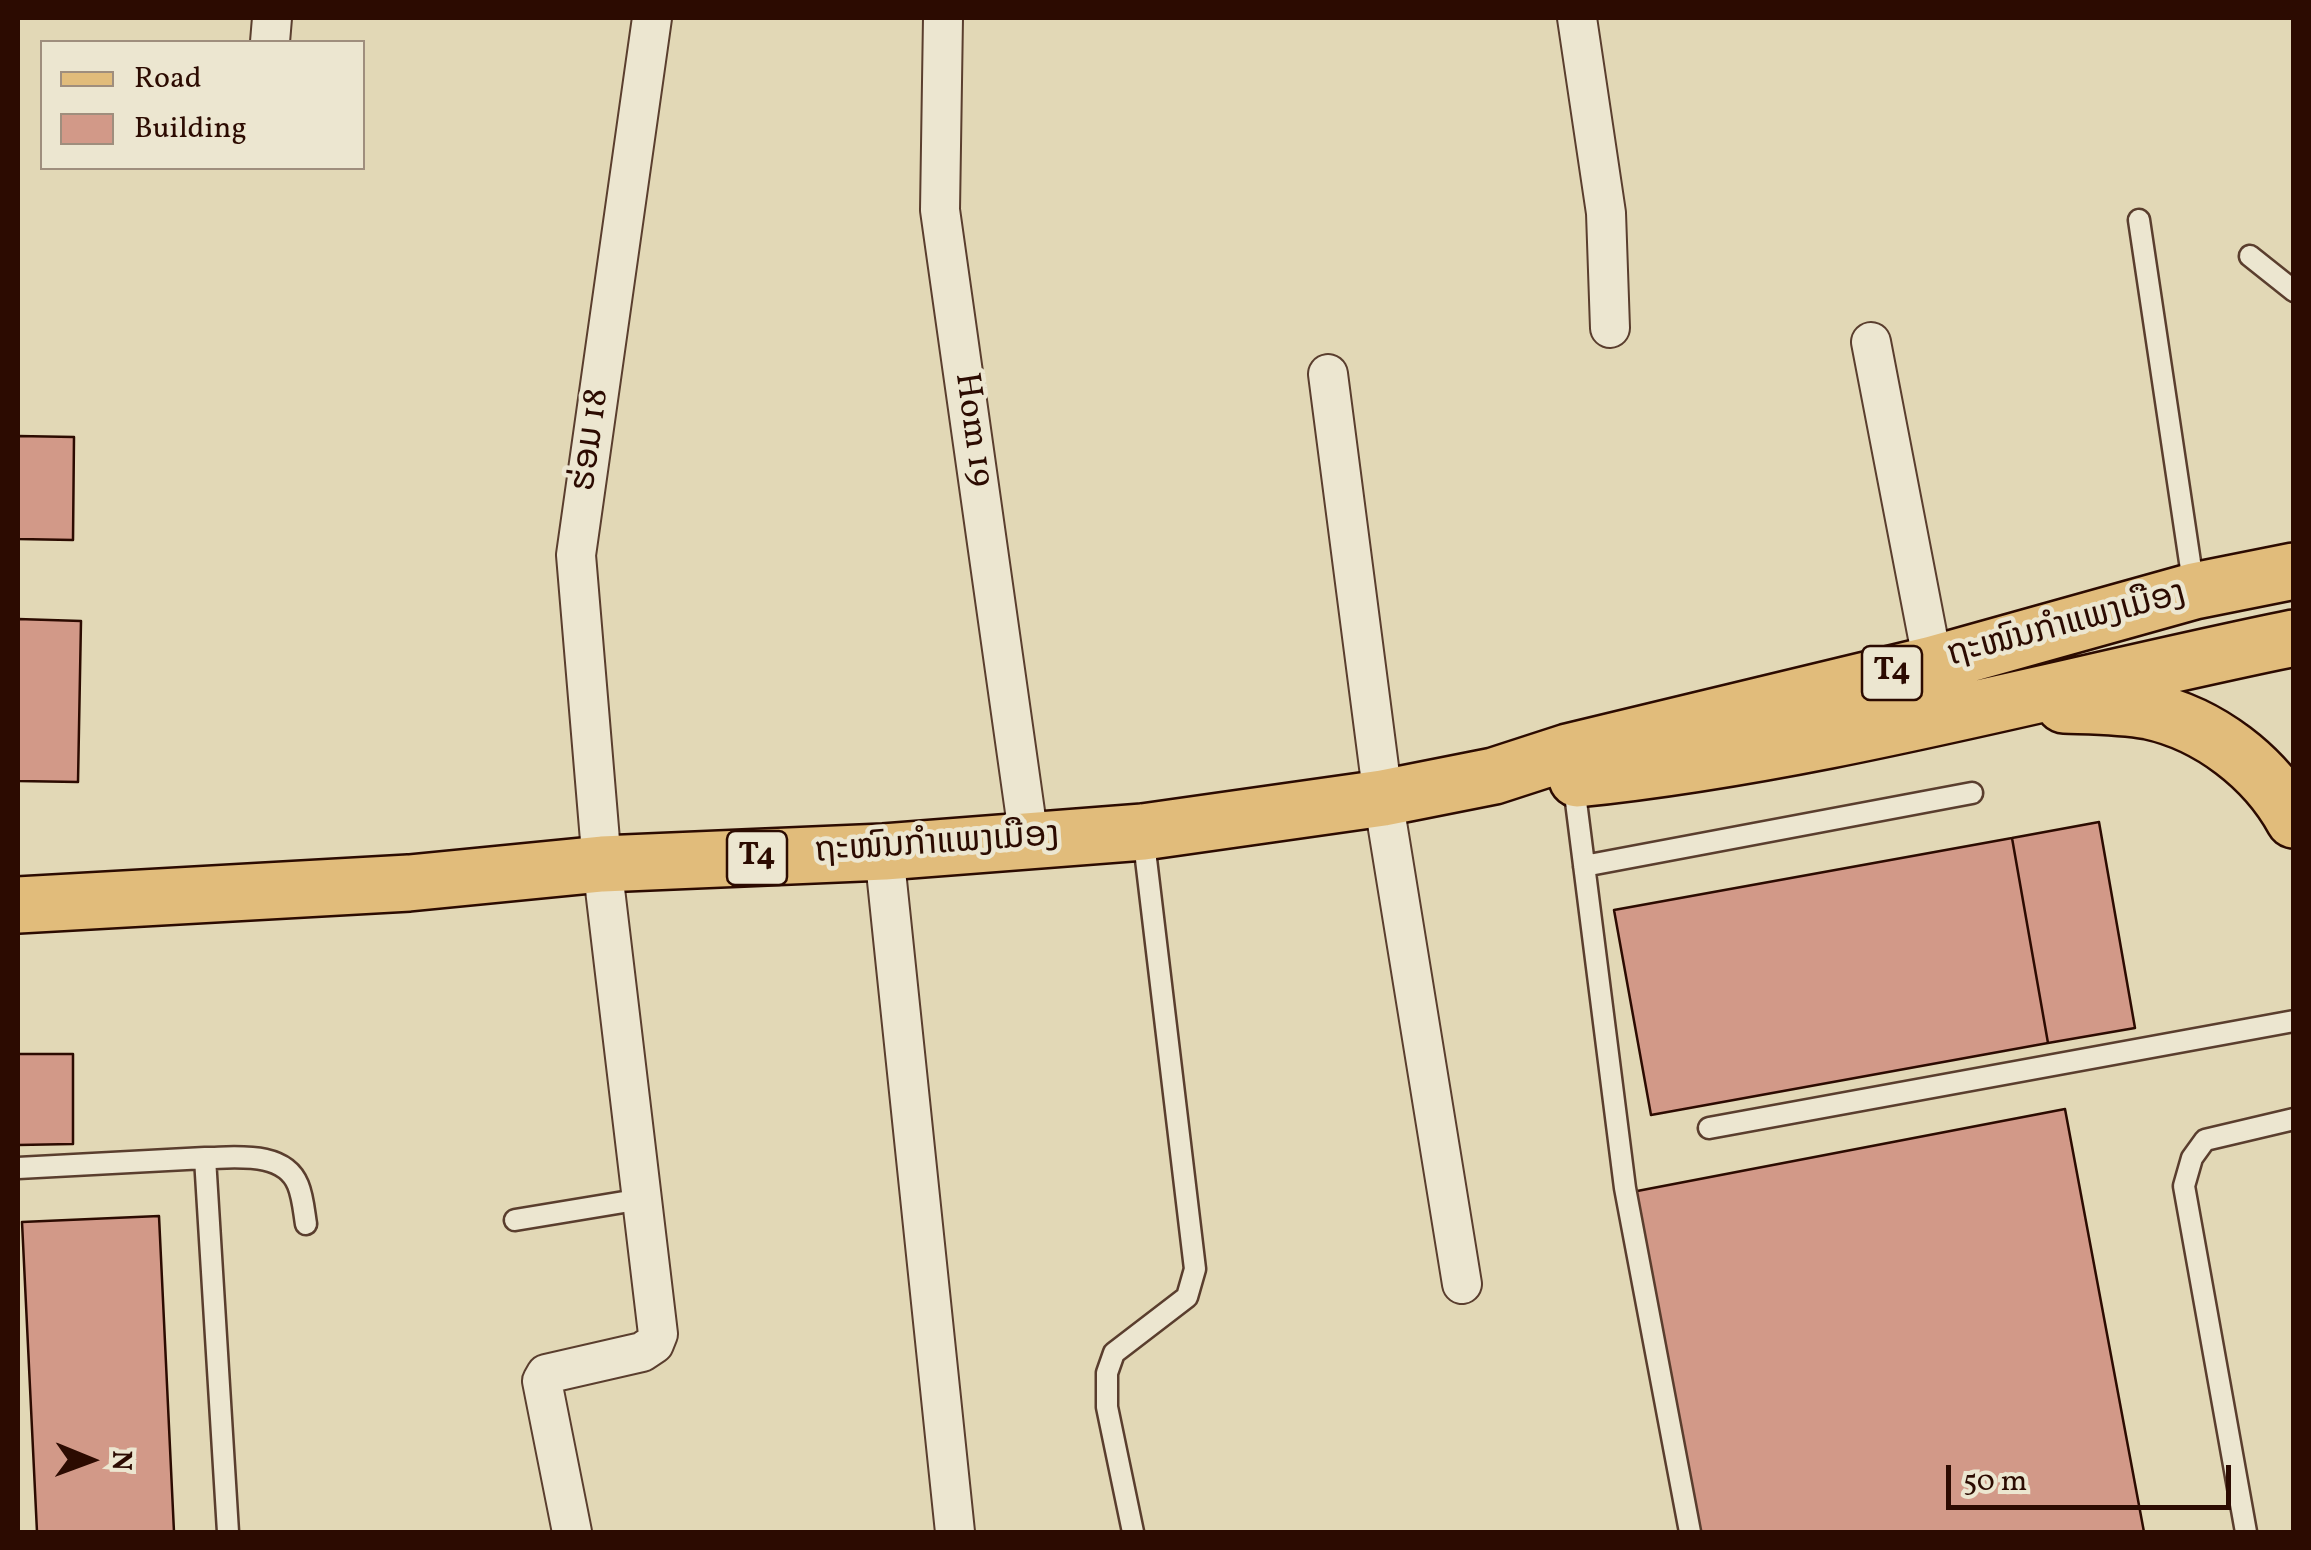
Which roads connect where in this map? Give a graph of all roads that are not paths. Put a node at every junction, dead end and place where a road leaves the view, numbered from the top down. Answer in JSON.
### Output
{"nodes":[{"id":1,"x":652,"y":18,"type":"edge"},
{"id":2,"x":943,"y":18,"type":"edge"},
{"id":3,"x":1577,"y":18,"type":"edge"},
{"id":4,"x":2140,"y":220,"type":"dead end"},
{"id":5,"x":2250,"y":256,"type":"dead end"},
{"id":6,"x":2294,"y":290,"type":"edge"},
{"id":7,"x":1610,"y":328,"type":"dead end"},
{"id":8,"x":1872,"y":342,"type":"dead end"},
{"id":9,"x":1328,"y":374,"type":"dead end"},
{"id":10,"x":2292,"y":578,"type":"edge"},
{"id":11,"x":2194,"y":591,"type":"junction"},
{"id":12,"x":2294,"y":638,"type":"edge"},
{"id":13,"x":1933,"y":664,"type":"junction"},
{"id":14,"x":1996,"y":704,"type":"junction"},
{"id":15,"x":1570,"y":765,"type":"junction"},
{"id":16,"x":1972,"y":793,"type":"dead end"},
{"id":17,"x":1382,"y":798,"type":"junction"},
{"id":18,"x":2294,"y":820,"type":"edge"},
{"id":19,"x":1143,"y":832,"type":"junction"},
{"id":20,"x":1029,"y":840,"type":"junction"},
{"id":21,"x":884,"y":852,"type":"junction"},
{"id":22,"x":602,"y":864,"type":"junction"},
{"id":23,"x":1584,"y":866,"type":"junction"},
{"id":24,"x":18,"y":905,"type":"edge"},
{"id":25,"x":2294,"y":1021,"type":"edge"},
{"id":26,"x":2294,"y":1119,"type":"edge"},
{"id":27,"x":1709,"y":1128,"type":"dead end"},
{"id":28,"x":204,"y":1158,"type":"junction"},
{"id":29,"x":18,"y":1168,"type":"edge"},
{"id":30,"x":642,"y":1199,"type":"junction"},
{"id":31,"x":514,"y":1220,"type":"dead end"},
{"id":32,"x":306,"y":1224,"type":"dead end"},
{"id":33,"x":1462,"y":1284,"type":"dead end"},
{"id":34,"x":228,"y":1532,"type":"edge"},
{"id":35,"x":572,"y":1532,"type":"edge"},
{"id":36,"x":955,"y":1532,"type":"edge"},
{"id":37,"x":1134,"y":1532,"type":"edge"},
{"id":38,"x":1690,"y":1532,"type":"edge"},
{"id":39,"x":2246,"y":1532,"type":"edge"}],
"edges":[{"from":1,"to":22,"type":"street","name":"ຮ່ອມ 18"},
{"from":2,"to":20,"type":"street","name":"Hom 19"},
{"from":3,"to":7,"type":"street"},
{"from":4,"to":11,"type":"lane"},
{"from":5,"to":6,"type":"lane"},
{"from":8,"to":13,"type":"street"},
{"from":9,"to":17,"type":"street"},
{"from":10,"to":11,"type":"main road","name":"ຖະໜົນກຳແພງເມືອງ","number":"T4"},
{"from":11,"to":13,"type":"main road","name":"ຖະໜົນກຳແພງເມືອງ","number":"T4"},
{"from":12,"to":14,"type":"main road","name":"ຖະໜົນກຳແພງເມືອງ","number":"T4"},
{"from":13,"to":15,"type":"main road","name":"ຖະໜົນກຳແພງເມືອງ","number":"T4"},
{"from":14,"to":15,"type":"main road","name":"ຖະໜົນກຳແພງເມືອງ","number":"T4"},
{"from":14,"to":18,"type":"main road"},
{"from":15,"to":17,"type":"main road","name":"ຖະໜົນກຳແພງເມືອງ","number":"T4"},
{"from":15,"to":23,"type":"lane"},
{"from":16,"to":23,"type":"lane"},
{"from":17,"to":19,"type":"main road","name":"ຖະໜົນກຳແພງເມືອງ","number":"T4"},
{"from":17,"to":33,"type":"street"},
{"from":19,"to":20,"type":"main road","name":"ຖະໜົນກຳແພງເມືອງ","number":"T4"},
{"from":19,"to":37,"type":"lane"},
{"from":20,"to":21,"type":"main road","name":"ຖະໜົນກຳແພງເມືອງ","number":"T4"},
{"from":21,"to":22,"type":"main road","name":"ຖະໜົນກຳແພງເມືອງ","number":"T4"},
{"from":21,"to":36,"type":"street"},
{"from":22,"to":24,"type":"main road","name":"ຖະໜົນກຳແພງເມືອງ","number":"T4"},
{"from":22,"to":30,"type":"street","name":"ຮ່ອມ 18"},
{"from":23,"to":38,"type":"lane"},
{"from":25,"to":27,"type":"lane"},
{"from":26,"to":39,"type":"lane"},
{"from":28,"to":29,"type":"lane"},
{"from":28,"to":32,"type":"lane"},
{"from":28,"to":34,"type":"lane"},
{"from":30,"to":31,"type":"lane"},
{"from":30,"to":35,"type":"street","name":"ຮ່ອມ 18"}]}
